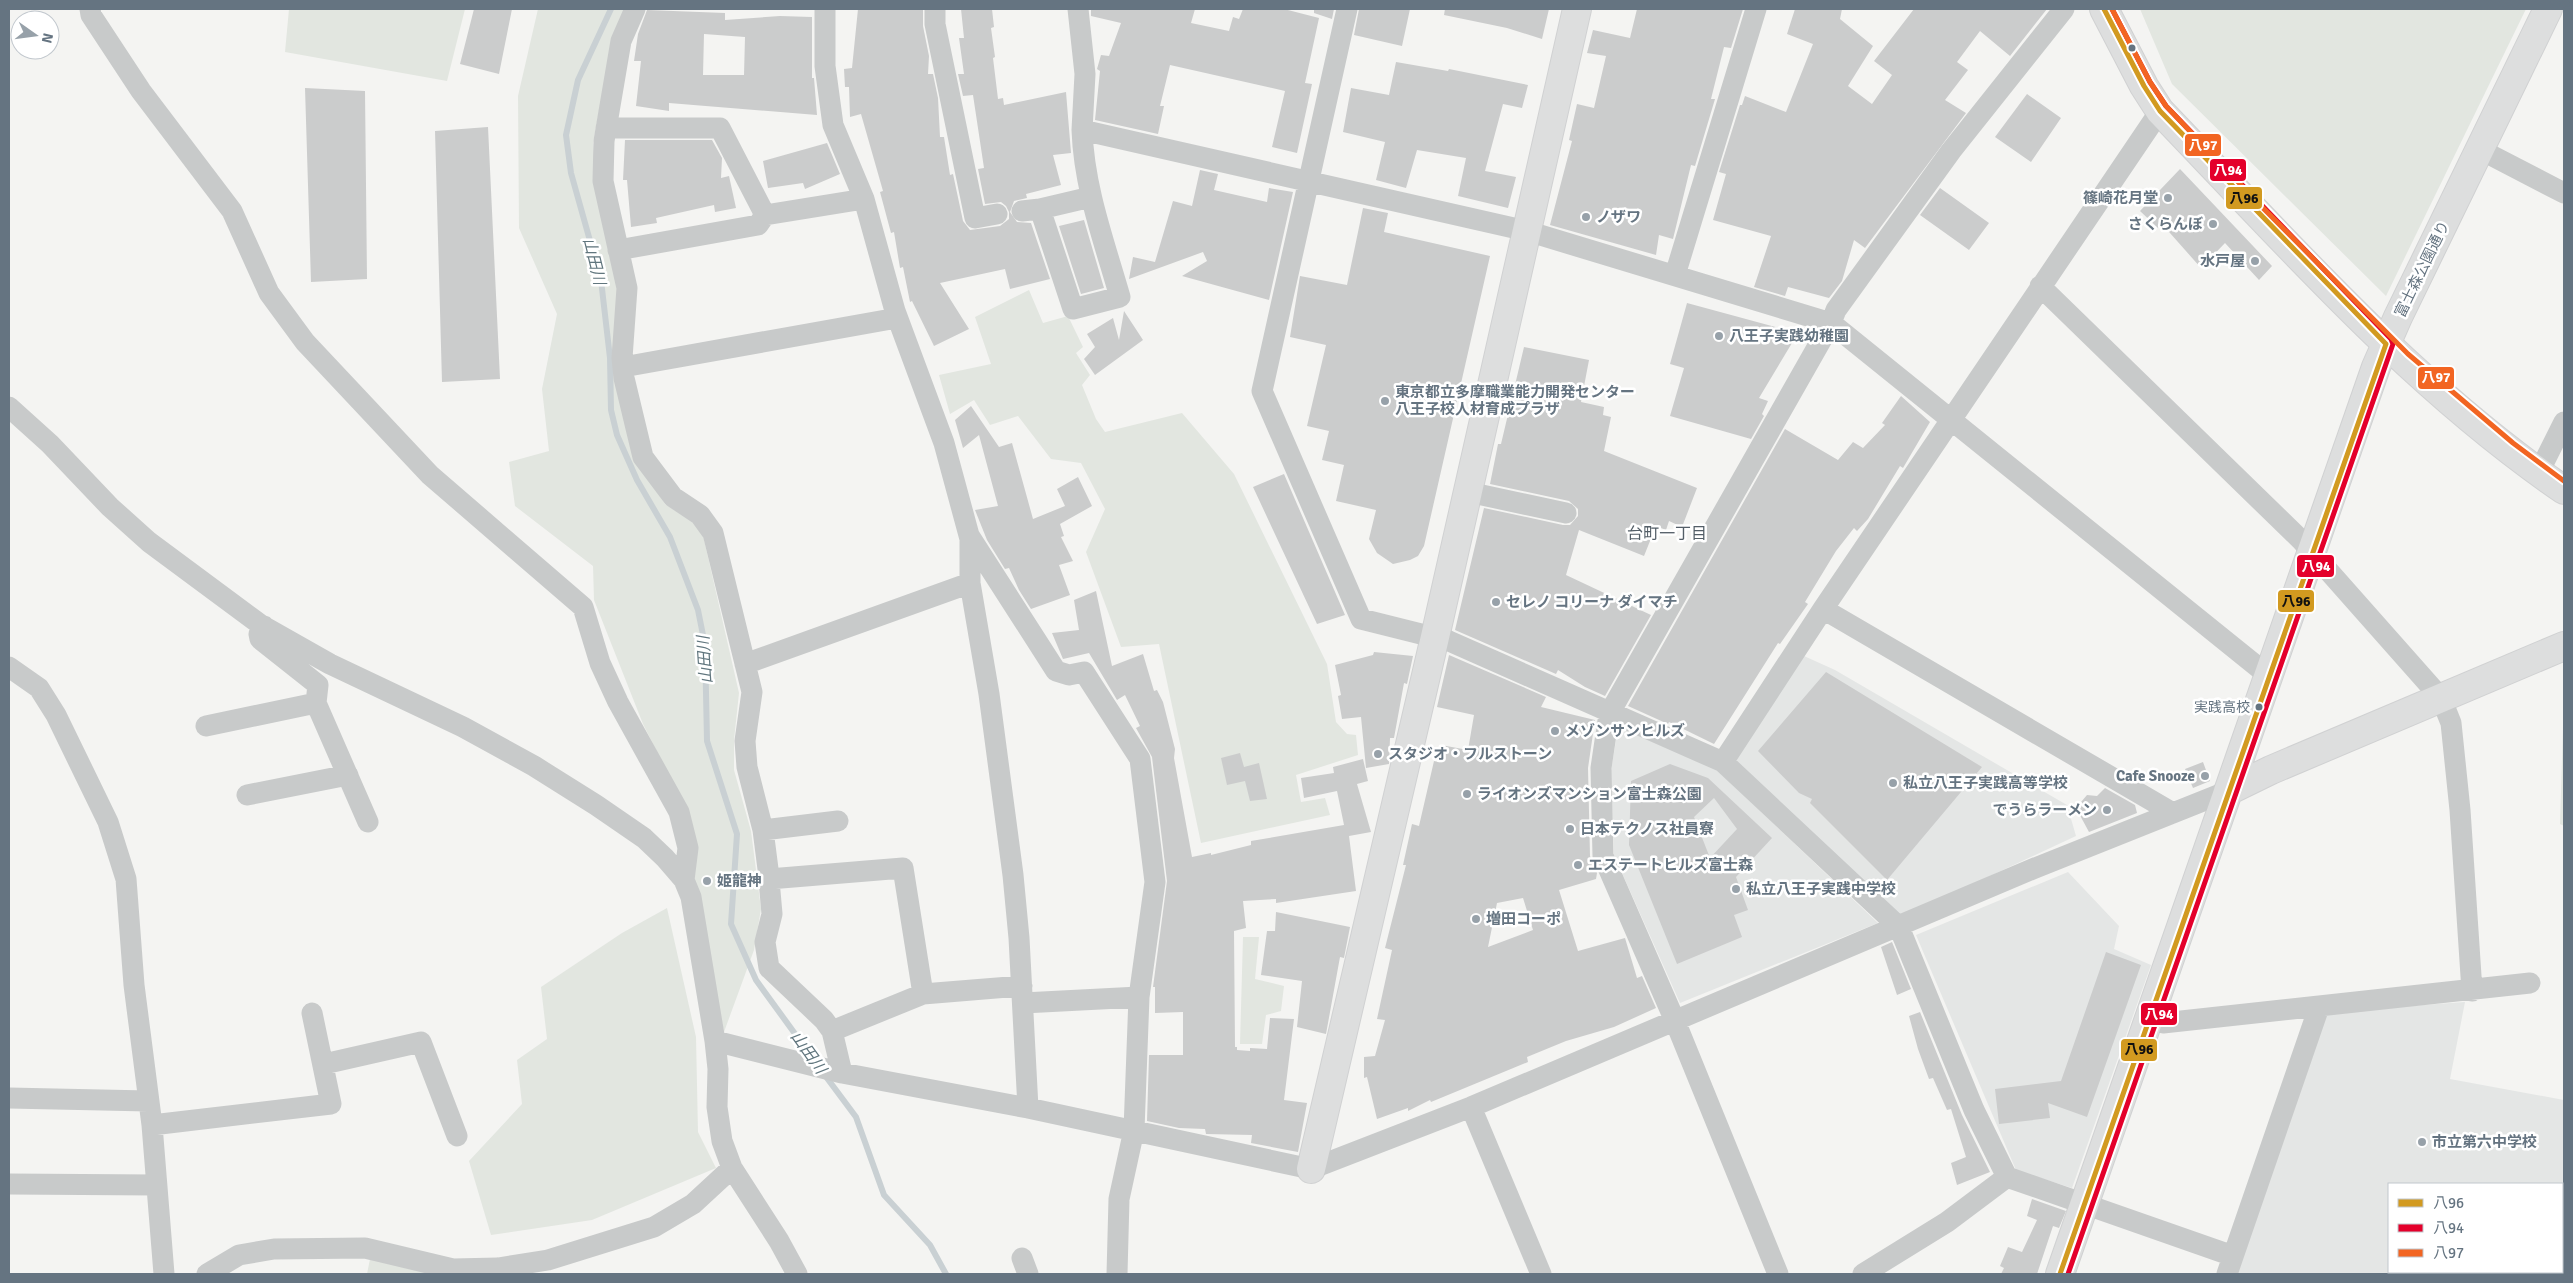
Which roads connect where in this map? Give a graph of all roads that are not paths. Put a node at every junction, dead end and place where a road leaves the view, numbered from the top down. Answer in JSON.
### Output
{"nodes":[{"id":1,"x":90,"y":9,"type":"edge"},
{"id":2,"x":634,"y":9,"type":"edge"},
{"id":3,"x":825,"y":9,"type":"edge"},
{"id":4,"x":935,"y":9,"type":"edge"},
{"id":5,"x":1078,"y":9,"type":"edge"},
{"id":6,"x":1347,"y":9,"type":"edge"},
{"id":7,"x":1577,"y":9,"type":"edge"},
{"id":8,"x":1756,"y":9,"type":"edge"},
{"id":9,"x":2064,"y":9,"type":"edge"},
{"id":10,"x":2104,"y":9,"type":"edge"},
{"id":11,"x":2548,"y":9,"type":"edge"},
{"id":12,"x":2160,"y":111,"type":"junction"},
{"id":13,"x":606,"y":128,"type":"junction"},
{"id":14,"x":1082,"y":130,"type":"junction"},
{"id":15,"x":2481,"y":150,"type":"junction"},
{"id":16,"x":1308,"y":182,"type":"junction"},
{"id":17,"x":2564,"y":192,"type":"edge"},
{"id":18,"x":1090,"y":197,"type":"junction"},
{"id":19,"x":864,"y":199,"type":"junction"},
{"id":20,"x":997,"y":214,"type":"dead end"},
{"id":21,"x":764,"y":215,"type":"junction"},
{"id":22,"x":1527,"y":231,"type":"junction"},
{"id":23,"x":618,"y":250,"type":"junction"},
{"id":24,"x":1675,"y":275,"type":"junction"},
{"id":25,"x":2040,"y":286,"type":"junction"},
{"id":26,"x":897,"y":318,"type":"junction"},
{"id":27,"x":1831,"y":324,"type":"junction"},
{"id":28,"x":2386,"y":344,"type":"junction"},
{"id":29,"x":623,"y":367,"type":"junction"},
{"id":30,"x":9,"y":407,"type":"edge"},
{"id":31,"x":1951,"y":418,"type":"junction"},
{"id":32,"x":2564,"y":422,"type":"edge"},
{"id":33,"x":2539,"y":472,"type":"junction"},
{"id":34,"x":2564,"y":490,"type":"edge"},
{"id":35,"x":1468,"y":492,"type":"junction"},
{"id":36,"x":1566,"y":512,"type":"dead end"},
{"id":37,"x":969,"y":536,"type":"junction"},
{"id":38,"x":2312,"y":552,"type":"junction"},
{"id":39,"x":970,"y":584,"type":"junction"},
{"id":40,"x":1823,"y":609,"type":"junction"},
{"id":41,"x":264,"y":626,"type":"junction"},
{"id":42,"x":1435,"y":637,"type":"junction"},
{"id":43,"x":2564,"y":646,"type":"edge"},
{"id":44,"x":745,"y":664,"type":"junction"},
{"id":45,"x":9,"y":667,"type":"edge"},
{"id":46,"x":2269,"y":674,"type":"junction"},
{"id":47,"x":2441,"y":698,"type":"junction"},
{"id":48,"x":316,"y":703,"type":"junction"},
{"id":49,"x":1609,"y":714,"type":"junction"},
{"id":50,"x":206,"y":726,"type":"dead end"},
{"id":51,"x":1723,"y":762,"type":"junction"},
{"id":52,"x":348,"y":775,"type":"junction"},
{"id":53,"x":2228,"y":791,"type":"junction"},
{"id":54,"x":247,"y":795,"type":"dead end"},
{"id":55,"x":2173,"y":813,"type":"junction"},
{"id":56,"x":838,"y":821,"type":"dead end"},
{"id":57,"x":368,"y":822,"type":"dead end"},
{"id":58,"x":762,"y":830,"type":"junction"},
{"id":59,"x":684,"y":880,"type":"junction"},
{"id":60,"x":769,"y":880,"type":"junction"},
{"id":61,"x":1899,"y":927,"type":"junction"},
{"id":62,"x":2530,"y":983,"type":"dead end"},
{"id":63,"x":2472,"y":991,"type":"junction"},
{"id":64,"x":923,"y":994,"type":"junction"},
{"id":65,"x":1022,"y":994,"type":"junction"},
{"id":66,"x":1139,"y":997,"type":"junction"},
{"id":67,"x":2320,"y":1007,"type":"junction"},
{"id":68,"x":312,"y":1013,"type":"dead end"},
{"id":69,"x":2149,"y":1020,"type":"junction"},
{"id":70,"x":1675,"y":1021,"type":"junction"},
{"id":71,"x":832,"y":1031,"type":"junction"},
{"id":72,"x":715,"y":1041,"type":"junction"},
{"id":73,"x":324,"y":1064,"type":"junction"},
{"id":74,"x":842,"y":1073,"type":"junction"},
{"id":75,"x":9,"y":1098,"type":"edge"},
{"id":76,"x":148,"y":1101,"type":"junction"},
{"id":77,"x":1472,"y":1107,"type":"junction"},
{"id":78,"x":1028,"y":1108,"type":"junction"},
{"id":79,"x":152,"y":1125,"type":"junction"},
{"id":80,"x":1134,"y":1130,"type":"junction"},
{"id":81,"x":458,"y":1136,"type":"dead end"},
{"id":82,"x":732,"y":1168,"type":"junction"},
{"id":83,"x":1311,"y":1170,"type":"junction"},
{"id":84,"x":2007,"y":1177,"type":"junction"},
{"id":85,"x":9,"y":1184,"type":"edge"},
{"id":86,"x":155,"y":1185,"type":"junction"},
{"id":87,"x":2084,"y":1205,"type":"junction"},
{"id":88,"x":2230,"y":1265,"type":"edge"},
{"id":89,"x":164,"y":1274,"type":"edge"},
{"id":90,"x":207,"y":1274,"type":"edge"},
{"id":91,"x":797,"y":1274,"type":"edge"},
{"id":92,"x":1117,"y":1274,"type":"edge"},
{"id":93,"x":1541,"y":1274,"type":"edge"},
{"id":94,"x":1778,"y":1274,"type":"edge"},
{"id":95,"x":1863,"y":1274,"type":"edge"},
{"id":96,"x":2060,"y":1274,"type":"edge"}],
"edges":[{"from":1,"to":59,"type":"street"},
{"from":2,"to":13,"type":"street"},
{"from":3,"to":19,"type":"street"},
{"from":4,"to":20,"type":"street"},
{"from":5,"to":14,"type":"street"},
{"from":6,"to":16,"type":"street"},
{"from":7,"to":22,"type":"street"},
{"from":8,"to":24,"type":"street"},
{"from":9,"to":27,"type":"street"},
{"from":10,"to":12,"type":"street"},
{"from":11,"to":15,"type":"street","name":"富士森公園通り"},
{"from":12,"to":25,"type":"street"},
{"from":12,"to":28,"type":"street"},
{"from":13,"to":21,"type":"street"},
{"from":13,"to":23,"type":"street"},
{"from":14,"to":16,"type":"street"},
{"from":14,"to":18,"type":"street"},
{"from":15,"to":17,"type":"street"},
{"from":15,"to":28,"type":"street","name":"富士森公園通り"},
{"from":16,"to":22,"type":"street"},
{"from":16,"to":42,"type":"street"},
{"from":18,"to":18,"type":"street"},
{"from":19,"to":21,"type":"street"},
{"from":19,"to":26,"type":"street"},
{"from":21,"to":23,"type":"street"},
{"from":22,"to":24,"type":"street"},
{"from":22,"to":35,"type":"street"},
{"from":23,"to":29,"type":"street"},
{"from":24,"to":27,"type":"street"},
{"from":25,"to":31,"type":"street"},
{"from":25,"to":38,"type":"street"},
{"from":26,"to":29,"type":"street"},
{"from":26,"to":37,"type":"street"},
{"from":27,"to":31,"type":"street"},
{"from":27,"to":49,"type":"street"},
{"from":28,"to":33,"type":"street"},
{"from":28,"to":38,"type":"street","name":"富士森公園通り"},
{"from":29,"to":44,"type":"street"},
{"from":30,"to":41,"type":"street"},
{"from":31,"to":40,"type":"street"},
{"from":31,"to":46,"type":"street"},
{"from":32,"to":33,"type":"street"},
{"from":33,"to":34,"type":"street"},
{"from":35,"to":36,"type":"street"},
{"from":35,"to":42,"type":"street"},
{"from":37,"to":39,"type":"street"},
{"from":37,"to":66,"type":"street"},
{"from":38,"to":46,"type":"street","name":"富士森公園通り"},
{"from":38,"to":47,"type":"street"},
{"from":39,"to":44,"type":"street"},
{"from":39,"to":65,"type":"street"},
{"from":40,"to":51,"type":"street"},
{"from":40,"to":55,"type":"street"},
{"from":41,"to":48,"type":"street"},
{"from":41,"to":59,"type":"street"},
{"from":42,"to":49,"type":"street"},
{"from":42,"to":83,"type":"street"},
{"from":43,"to":47,"type":"street"},
{"from":44,"to":58,"type":"street"},
{"from":45,"to":76,"type":"street"},
{"from":46,"to":53,"type":"street","name":"富士森公園通り"},
{"from":47,"to":53,"type":"street"},
{"from":47,"to":63,"type":"street"},
{"from":48,"to":50,"type":"street"},
{"from":48,"to":52,"type":"street"},
{"from":49,"to":51,"type":"street"},
{"from":49,"to":70,"type":"street"},
{"from":51,"to":61,"type":"street"},
{"from":52,"to":54,"type":"street"},
{"from":52,"to":57,"type":"street"},
{"from":53,"to":55,"type":"street"},
{"from":53,"to":69,"type":"street","name":"富士森公園通り"},
{"from":55,"to":61,"type":"street"},
{"from":56,"to":58,"type":"street"},
{"from":58,"to":60,"type":"street"},
{"from":59,"to":72,"type":"street"},
{"from":60,"to":64,"type":"street"},
{"from":60,"to":71,"type":"street"},
{"from":61,"to":70,"type":"street"},
{"from":61,"to":84,"type":"street"},
{"from":62,"to":63,"type":"street"},
{"from":63,"to":67,"type":"street"},
{"from":64,"to":65,"type":"street"},
{"from":64,"to":71,"type":"street"},
{"from":65,"to":66,"type":"street"},
{"from":65,"to":78,"type":"street"},
{"from":66,"to":80,"type":"street"},
{"from":67,"to":69,"type":"street"},
{"from":67,"to":88,"type":"street"},
{"from":68,"to":73,"type":"street"},
{"from":69,"to":87,"type":"street","name":"富士森公園通り"},
{"from":70,"to":77,"type":"street"},
{"from":70,"to":94,"type":"street"},
{"from":71,"to":74,"type":"street"},
{"from":72,"to":74,"type":"street"},
{"from":72,"to":82,"type":"street"},
{"from":73,"to":79,"type":"street"},
{"from":73,"to":81,"type":"street"},
{"from":74,"to":78,"type":"street"},
{"from":75,"to":76,"type":"street"},
{"from":76,"to":79,"type":"street"},
{"from":77,"to":83,"type":"street"},
{"from":77,"to":93,"type":"street"},
{"from":78,"to":80,"type":"street"},
{"from":79,"to":86,"type":"street"},
{"from":80,"to":83,"type":"street"},
{"from":80,"to":92,"type":"street"},
{"from":82,"to":90,"type":"street"},
{"from":82,"to":91,"type":"street"},
{"from":84,"to":87,"type":"street"},
{"from":84,"to":95,"type":"street"},
{"from":85,"to":86,"type":"street"},
{"from":86,"to":89,"type":"street"},
{"from":87,"to":88,"type":"street"},
{"from":87,"to":96,"type":"street","name":"富士森公園通り"}]}
